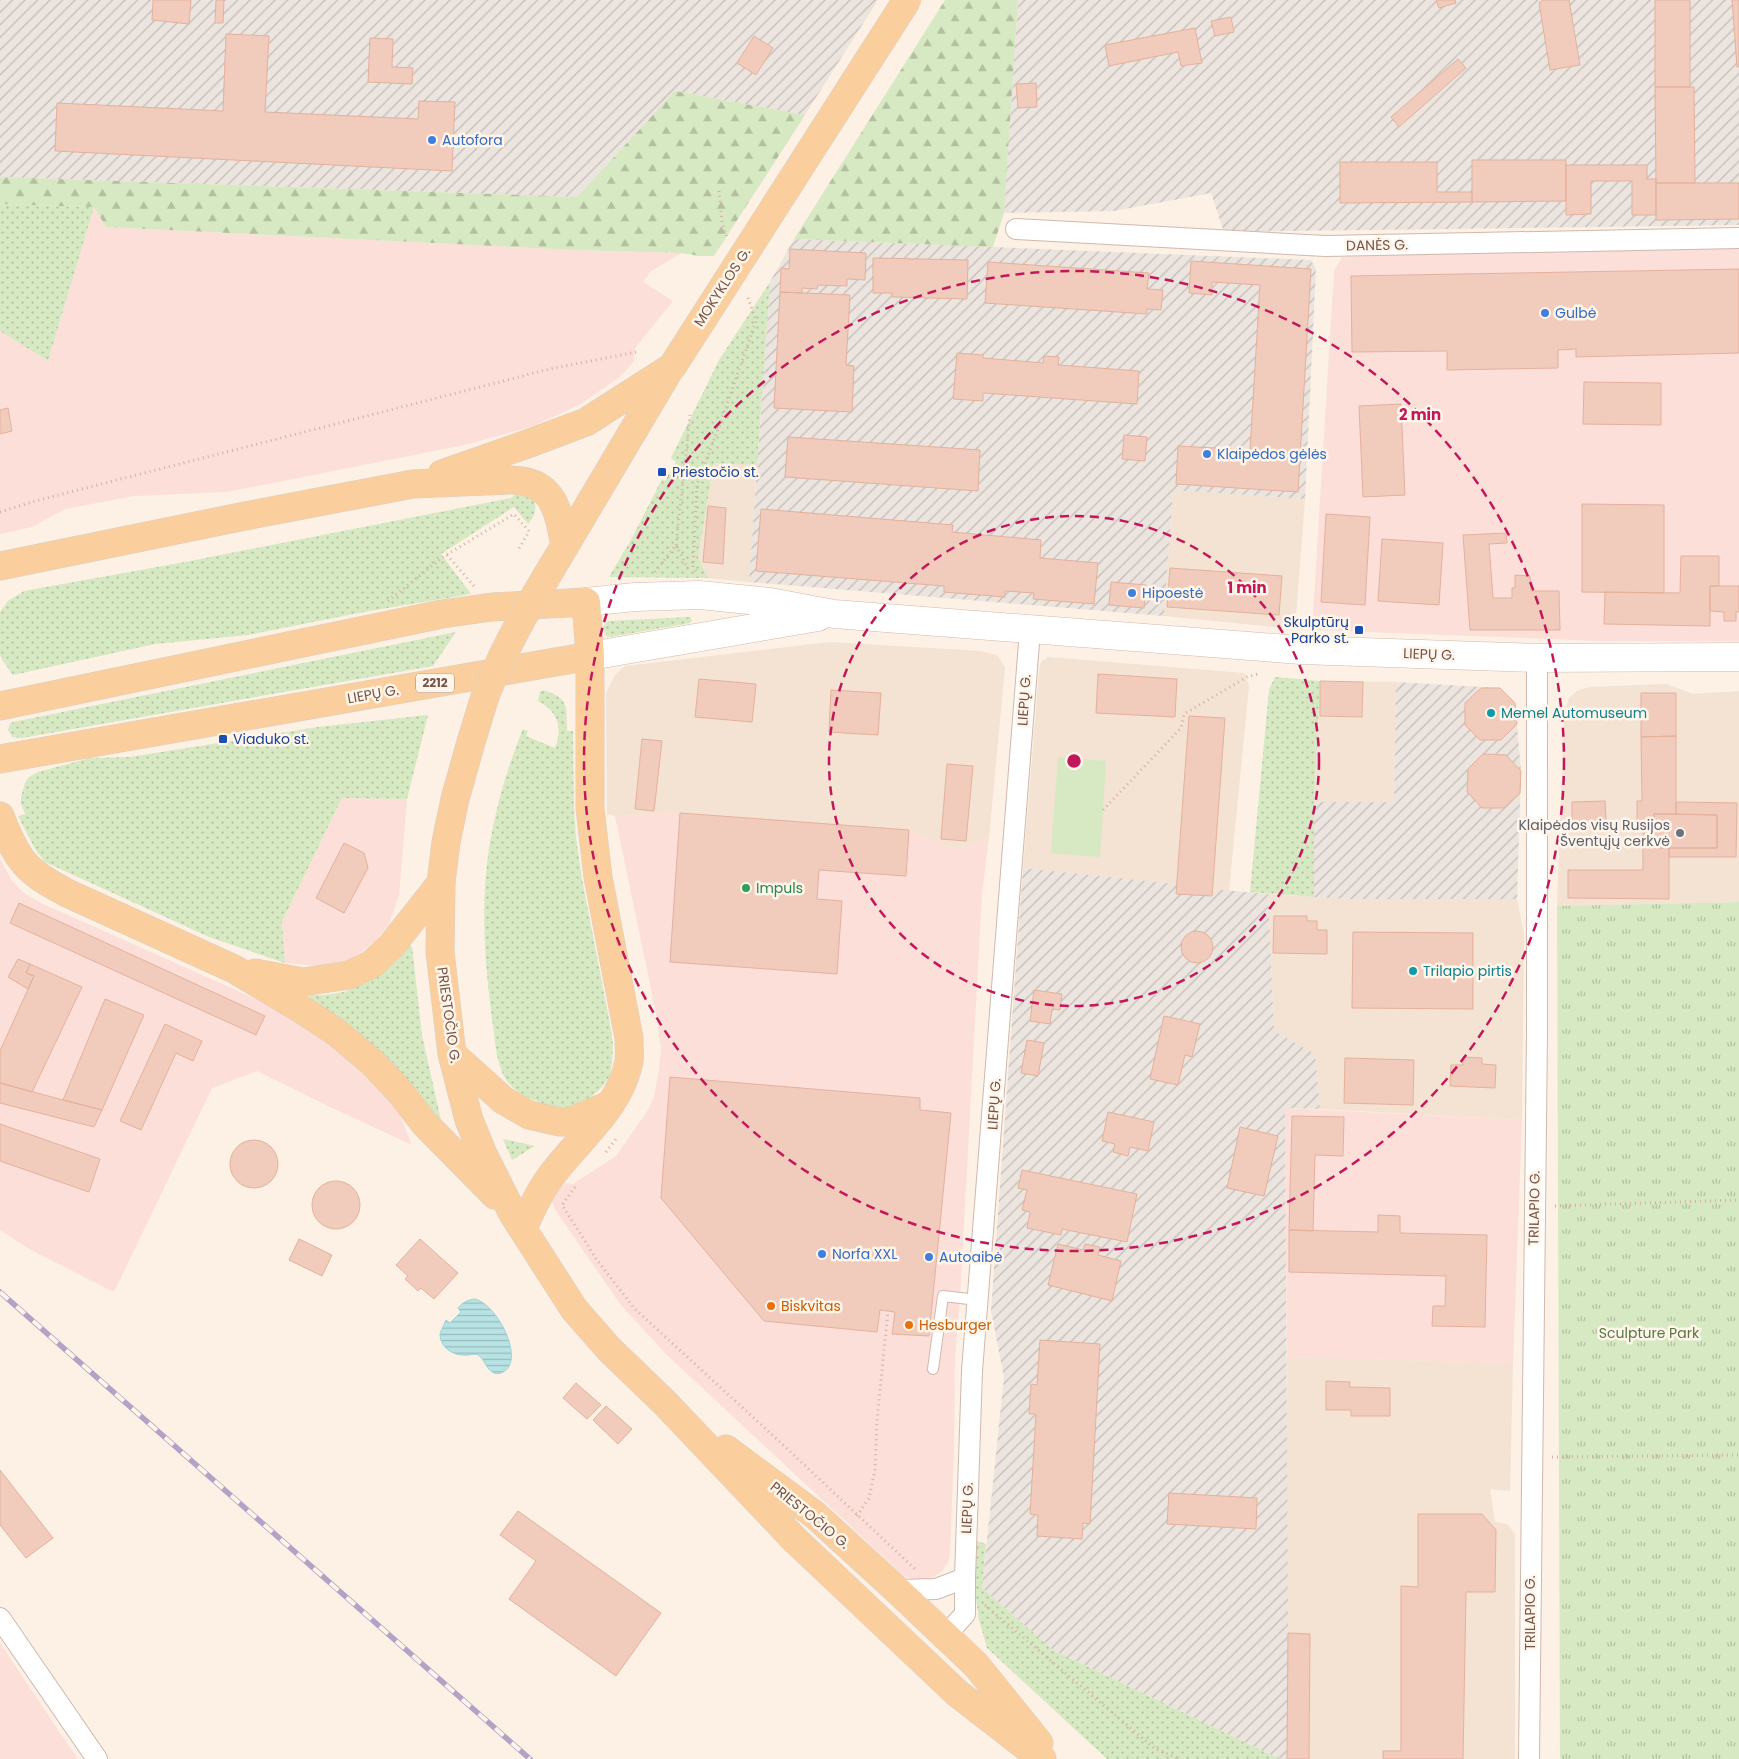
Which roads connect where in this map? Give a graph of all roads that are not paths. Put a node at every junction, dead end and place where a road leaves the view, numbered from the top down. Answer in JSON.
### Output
{"nodes":[{"id":1,"x":906,"y":0,"type":"edge"},
{"id":2,"x":1016,"y":229,"type":"dead end"},
{"id":3,"x":1739,"y":238,"type":"edge"},
{"id":4,"x":672,"y":366,"type":"junction"},
{"id":5,"x":413,"y":484,"type":"junction"},
{"id":6,"x":565,"y":546,"type":"junction"},
{"id":7,"x":0,"y":566,"type":"edge"},
{"id":8,"x":545,"y":579,"type":"joint"},
{"id":9,"x":586,"y":602,"type":"junction"},
{"id":10,"x":834,"y":614,"type":"junction"},
{"id":11,"x":1030,"y":630,"type":"junction"},
{"id":12,"x":590,"y":656,"type":"junction"},
{"id":13,"x":1739,"y":656,"type":"edge"},
{"id":14,"x":1537,"y":658,"type":"junction"},
{"id":15,"x":0,"y":706,"type":"edge"},
{"id":16,"x":0,"y":759,"type":"edge"},
{"id":17,"x":0,"y":816,"type":"edge"},
{"id":18,"x":441,"y":883,"type":"junction"},
{"id":19,"x":234,"y":968,"type":"junction"},
{"id":20,"x":452,"y":1054,"type":"junction"},
{"id":21,"x":611,"y":1104,"type":"junction"},
{"id":22,"x":518,"y":1221,"type":"junction"},
{"id":23,"x":978,"y":1300,"type":"junction"},
{"id":24,"x":933,"y":1369,"type":"dead end"},
{"id":25,"x":666,"y":1404,"type":"junction"},
{"id":26,"x":965,"y":1578,"type":"junction"},
{"id":27,"x":897,"y":1590,"type":"junction"},
{"id":28,"x":0,"y":1618,"type":"edge"},
{"id":29,"x":945,"y":1636,"type":"junction"},
{"id":30,"x":921,"y":1659,"type":"junction"},
{"id":31,"x":97,"y":1759,"type":"edge"},
{"id":32,"x":1042,"y":1759,"type":"edge"},
{"id":33,"x":1051,"y":1759,"type":"edge"},
{"id":34,"x":1529,"y":1759,"type":"edge"}],
"edges":[{"from":1,"to":4,"type":"main road","name":"MOKYKLOS G.","bridge":true},
{"from":2,"to":3,"type":"street","name":"DANĖS G."},
{"from":4,"to":5,"type":"main road"},
{"from":4,"to":6,"type":"main road","name":"MOKYKLOS G."},
{"from":5,"to":6,"type":"main road"},
{"from":5,"to":7,"type":"main road"},
{"from":6,"to":8,"type":"main road","name":"MOKYKLOS G."},
{"from":8,"to":18,"type":"main road","name":"PRIESTOČIO G.","bridge":true},
{"from":9,"to":10,"type":"main road","name":"LIEPŲ G."},
{"from":9,"to":12,"type":"main road"},
{"from":9,"to":15,"type":"main road","name":"LIEPŲ G."},
{"from":10,"to":11,"type":"main road","name":"LIEPŲ G.","number":"2212"},
{"from":10,"to":12,"type":"main road","name":"LIEPŲ G.","number":"2212"},
{"from":11,"to":14,"type":"main road","name":"LIEPŲ G.","number":"2212"},
{"from":11,"to":23,"type":"street","name":"LIEPŲ G."},
{"from":12,"to":16,"type":"main road","name":"LIEPŲ G.","number":"2212"},
{"from":12,"to":21,"type":"main road"},
{"from":13,"to":14,"type":"main road","name":"LIEPŲ G.","number":"2212"},
{"from":14,"to":34,"type":"street","name":"TRILAPIO G."},
{"from":17,"to":19,"type":"main road"},
{"from":18,"to":19,"type":"main road"},
{"from":18,"to":20,"type":"main road","name":"PRIESTOČIO G."},
{"from":19,"to":22,"type":"main road"},
{"from":20,"to":21,"type":"main road"},
{"from":20,"to":22,"type":"main road","name":"PRIESTOČIO G."},
{"from":21,"to":22,"type":"main road"},
{"from":22,"to":25,"type":"main road","name":"PRIESTOČIO G."},
{"from":23,"to":24,"type":"lane"},
{"from":23,"to":26,"type":"street","name":"LIEPŲ G."},
{"from":25,"to":27,"type":"main road","name":"PRIESTOČIO G."},
{"from":25,"to":30,"type":"main road","name":"PRIESTOČIO G."},
{"from":26,"to":27,"type":"street"},
{"from":26,"to":29,"type":"street","name":"LIEPŲ G."},
{"from":27,"to":29,"type":"main road","name":"PRIESTOČIO G."},
{"from":28,"to":31,"type":"street"},
{"from":29,"to":30,"type":"main road"},
{"from":29,"to":33,"type":"main road","name":"PRIESTOČIO G."},
{"from":30,"to":32,"type":"main road","name":"PRIESTOČIO G."}]}
